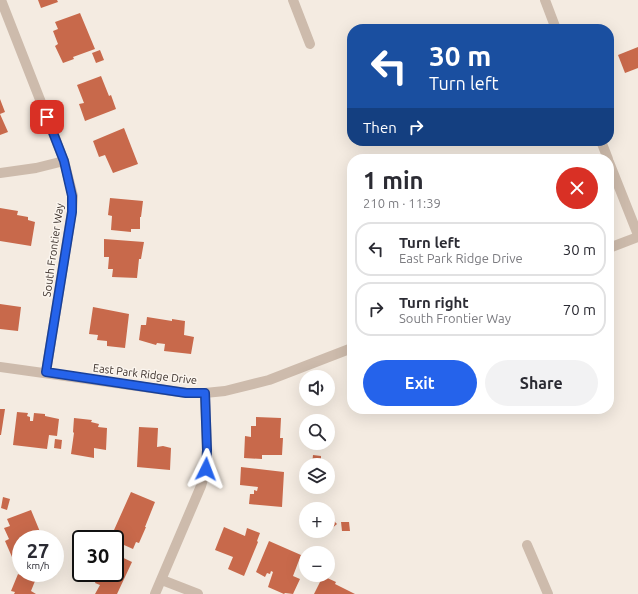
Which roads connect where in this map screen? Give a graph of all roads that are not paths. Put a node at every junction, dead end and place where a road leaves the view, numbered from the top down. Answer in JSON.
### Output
{"nodes":[{"id":1,"x":1,"y":0,"type":"edge"},
{"id":2,"x":292,"y":0,"type":"edge"},
{"id":3,"x":545,"y":0,"type":"edge"},
{"id":4,"x":554,"y":24,"type":"edge"},
{"id":5,"x":310,"y":44,"type":"dead end"},
{"id":6,"x":64,"y":161,"type":"junction"},
{"id":7,"x":0,"y":173,"type":"edge"},
{"id":8,"x":614,"y":175,"type":"edge"},
{"id":9,"x":638,"y":236,"type":"edge"},
{"id":10,"x":614,"y":246,"type":"edge"},
{"id":11,"x":347,"y":350,"type":"edge"},
{"id":12,"x":0,"y":367,"type":"edge"},
{"id":13,"x":46,"y":372,"type":"junction"},
{"id":14,"x":205,"y":393,"type":"junction"},
{"id":15,"x":527,"y":545,"type":"dead end"},
{"id":16,"x":162,"y":580,"type":"junction"},
{"id":17,"x":155,"y":594,"type":"edge"},
{"id":18,"x":198,"y":594,"type":"edge"},
{"id":19,"x":548,"y":594,"type":"edge"}],
"edges":[{"from":1,"to":6,"type":"street","name":"South Frontier Way"},
{"from":2,"to":5,"type":"street"},
{"from":3,"to":4,"type":"street"},
{"from":6,"to":7,"type":"street"},
{"from":6,"to":13,"type":"street","name":"South Frontier Way"},
{"from":8,"to":9,"type":"street"},
{"from":9,"to":10,"type":"street"},
{"from":11,"to":14,"type":"street","name":"East Park Ridge Drive"},
{"from":12,"to":13,"type":"street","name":"East Park Ridge Drive"},
{"from":13,"to":14,"type":"street","name":"East Park Ridge Drive"},
{"from":14,"to":16,"type":"street"},
{"from":15,"to":19,"type":"street"},
{"from":16,"to":17,"type":"street"},
{"from":16,"to":18,"type":"street"}]}
